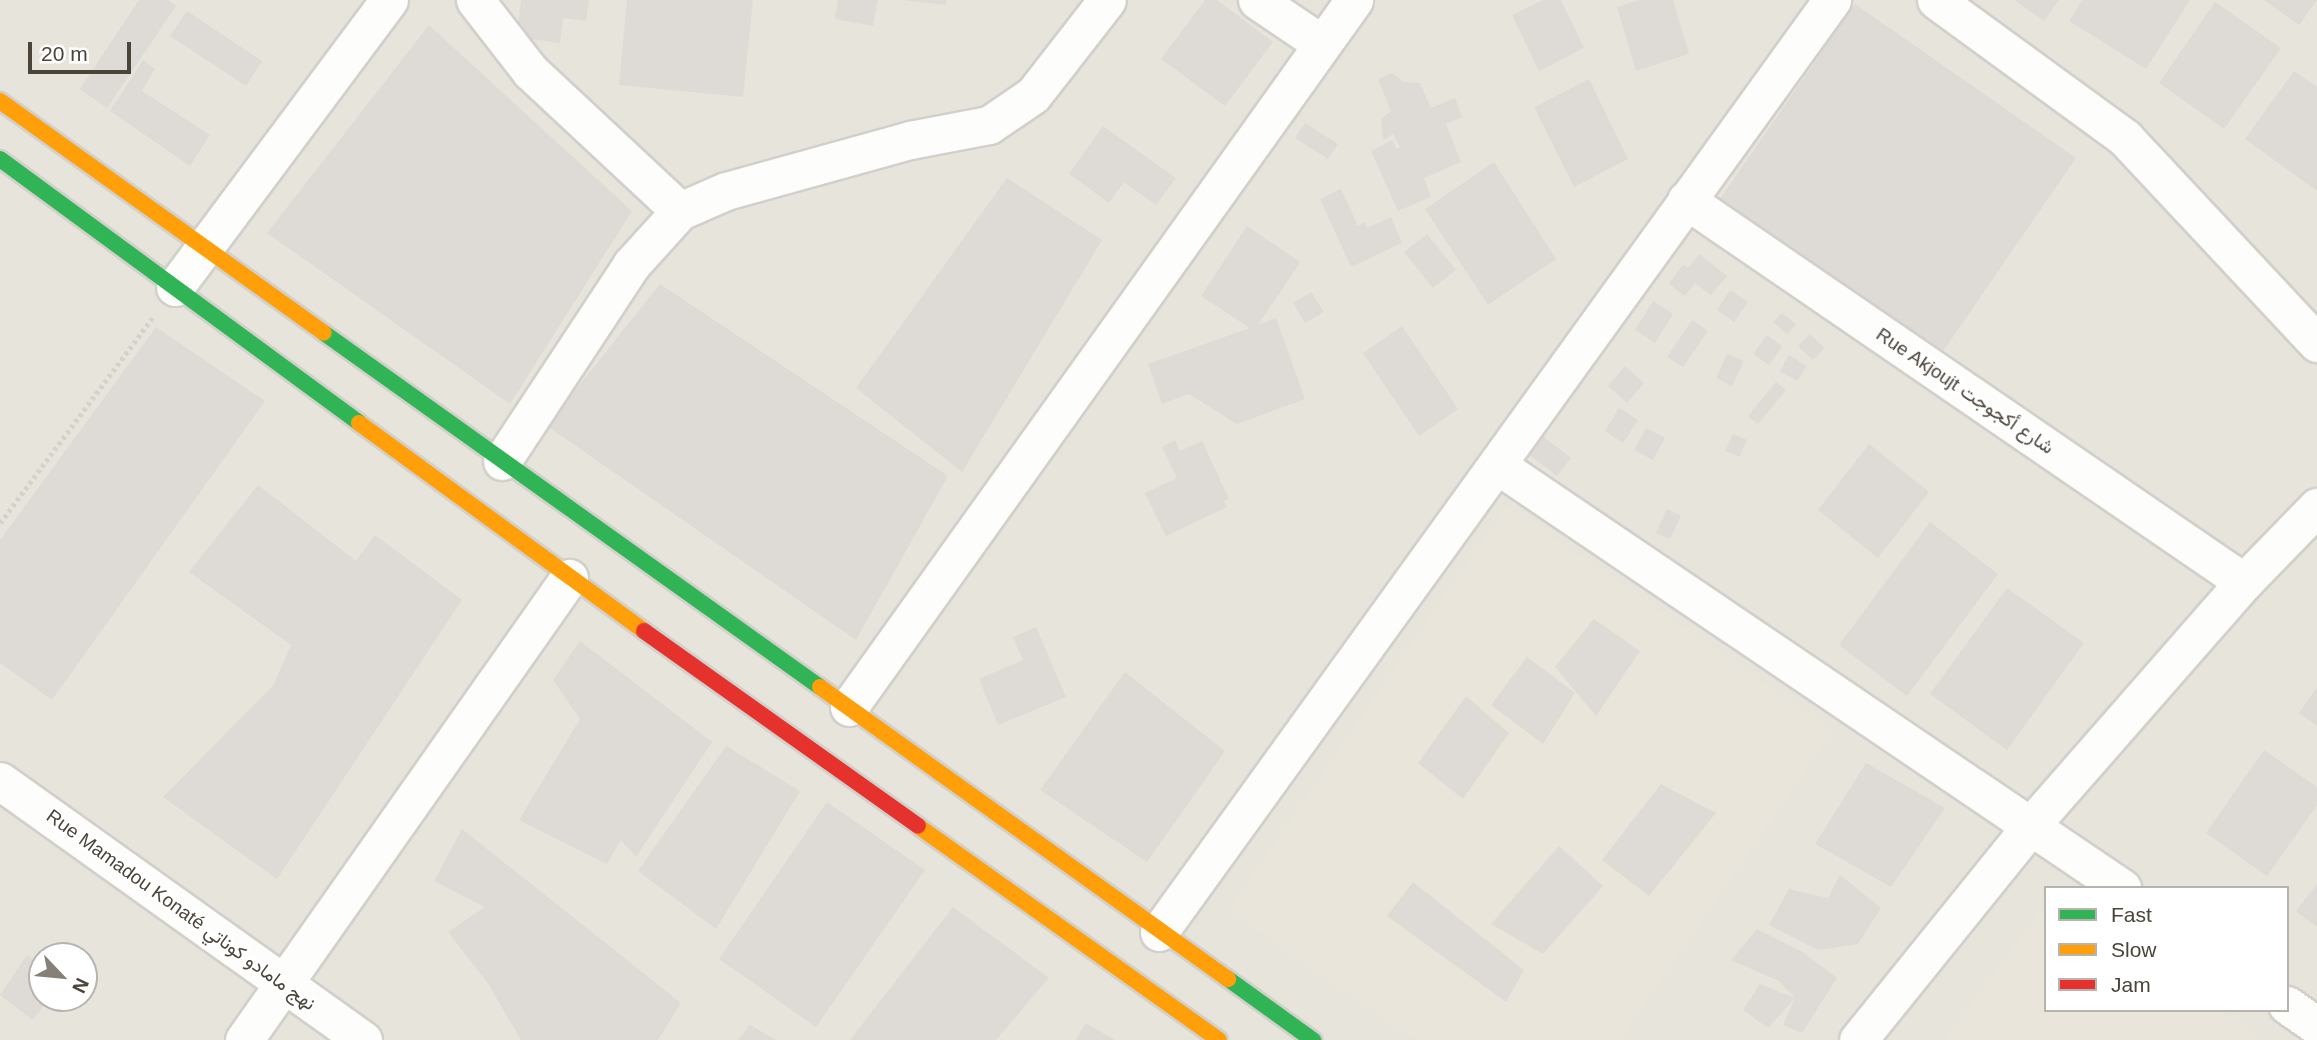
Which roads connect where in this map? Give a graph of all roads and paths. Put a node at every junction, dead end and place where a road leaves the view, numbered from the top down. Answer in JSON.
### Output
{"nodes":[{"id":1,"x":389,"y":0,"type":"edge"},
{"id":2,"x":475,"y":0,"type":"edge"},
{"id":3,"x":1107,"y":0,"type":"edge"},
{"id":4,"x":1257,"y":0,"type":"edge"},
{"id":5,"x":1353,"y":0,"type":"edge"},
{"id":6,"x":1832,"y":0,"type":"edge"},
{"id":7,"x":1936,"y":0,"type":"edge"},
{"id":8,"x":1322,"y":44,"type":"junction"},
{"id":9,"x":0,"y":101,"type":"edge"},
{"id":10,"x":0,"y":159,"type":"edge"},
{"id":11,"x":1686,"y":200,"type":"junction"},
{"id":12,"x":680,"y":211,"type":"junction"},
{"id":13,"x":203,"y":249,"type":"junction"},
{"id":14,"x":176,"y":287,"type":"junction"},
{"id":15,"x":2317,"y":343,"type":"edge"},
{"id":16,"x":502,"y":461,"type":"junction"},
{"id":17,"x":1497,"y":465,"type":"junction"},
{"id":18,"x":2317,"y":507,"type":"edge"},
{"id":19,"x":0,"y":523,"type":"edge"},
{"id":20,"x":569,"y":578,"type":"junction"},
{"id":21,"x":2245,"y":582,"type":"junction"},
{"id":22,"x":849,"y":708,"type":"junction"},
{"id":23,"x":0,"y":781,"type":"edge"},
{"id":24,"x":2032,"y":824,"type":"junction"},
{"id":25,"x":2119,"y":886,"type":"edge"},
{"id":26,"x":1159,"y":932,"type":"junction"},
{"id":27,"x":285,"y":984,"type":"junction"},
{"id":28,"x":2289,"y":1006,"type":"edge"},
{"id":29,"x":2317,"y":1026,"type":"edge"},
{"id":30,"x":244,"y":1040,"type":"edge"},
{"id":31,"x":363,"y":1040,"type":"edge"},
{"id":32,"x":1219,"y":1040,"type":"edge"},
{"id":33,"x":1313,"y":1040,"type":"edge"},
{"id":34,"x":1858,"y":1040,"type":"edge"}],
"edges":[{"from":1,"to":13,"type":"street"},
{"from":2,"to":12,"type":"street"},
{"from":3,"to":12,"type":"street"},
{"from":4,"to":8,"type":"street"},
{"from":5,"to":8,"type":"street"},
{"from":6,"to":11,"type":"street"},
{"from":7,"to":15,"type":"street"},
{"from":8,"to":22,"type":"street"},
{"from":9,"to":13,"type":"street"},
{"from":10,"to":14,"type":"street"},
{"from":11,"to":17,"type":"street"},
{"from":11,"to":21,"type":"street","name":"Rue Akjoujt شارع أكجوجت"},
{"from":12,"to":16,"type":"street"},
{"from":13,"to":14,"type":"street"},
{"from":13,"to":16,"type":"street"},
{"from":14,"to":19,"type":"path"},
{"from":14,"to":20,"type":"street"},
{"from":16,"to":22,"type":"street"},
{"from":17,"to":24,"type":"street"},
{"from":17,"to":26,"type":"street"},
{"from":18,"to":21,"type":"street"},
{"from":20,"to":27,"type":"street"},
{"from":20,"to":32,"type":"street"},
{"from":21,"to":24,"type":"street"},
{"from":22,"to":26,"type":"street"},
{"from":23,"to":27,"type":"street","name":"Rue Mamadou Konaté نهج مامادو كوناتي"},
{"from":24,"to":25,"type":"street"},
{"from":24,"to":34,"type":"street"},
{"from":26,"to":33,"type":"street"},
{"from":27,"to":30,"type":"street"},
{"from":27,"to":31,"type":"street","name":"Rue Mamadou Konaté نهج مامادو كوناتي"},
{"from":28,"to":29,"type":"street"}]}
